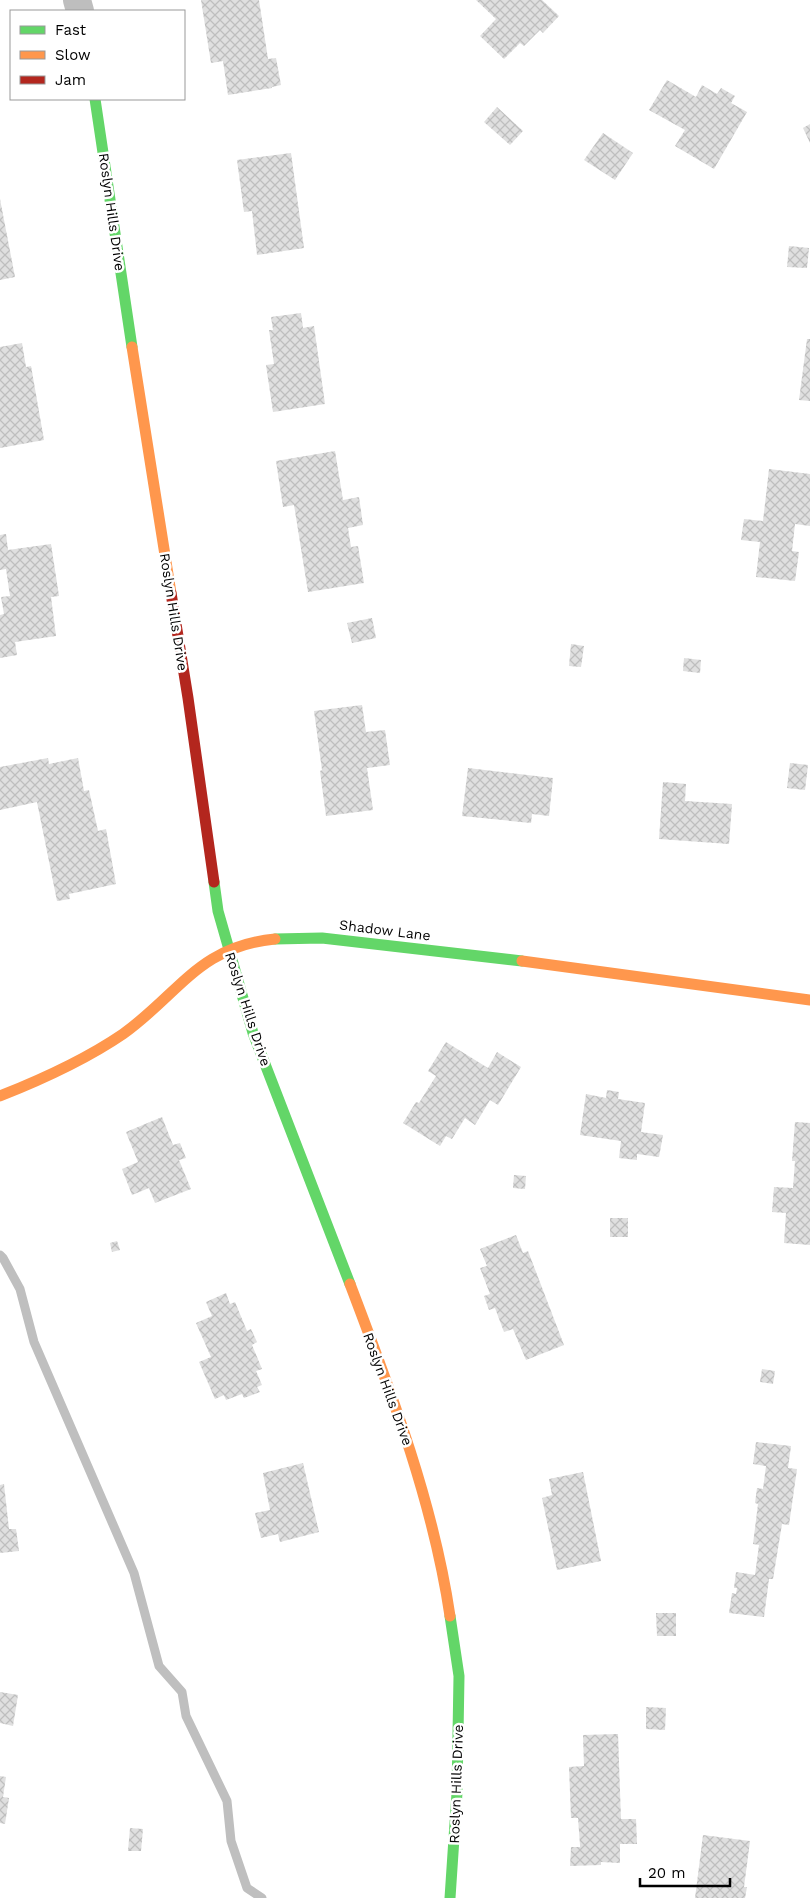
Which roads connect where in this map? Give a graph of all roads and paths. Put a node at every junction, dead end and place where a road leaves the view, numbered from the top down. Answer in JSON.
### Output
{"nodes":[{"id":1,"x":95,"y":100,"type":"edge"},
{"id":2,"x":228,"y":949,"type":"junction"},
{"id":3,"x":810,"y":1000,"type":"edge"},
{"id":4,"x":0,"y":1096,"type":"edge"},
{"id":5,"x":450,"y":1898,"type":"edge"}],
"edges":[{"from":1,"to":2,"type":"street","name":"Roslyn Hills Drive"},
{"from":2,"to":3,"type":"street","name":"Shadow Lane"},
{"from":2,"to":4,"type":"street","name":"Shadow Lane"},
{"from":2,"to":5,"type":"street","name":"Roslyn Hills Drive"}]}
